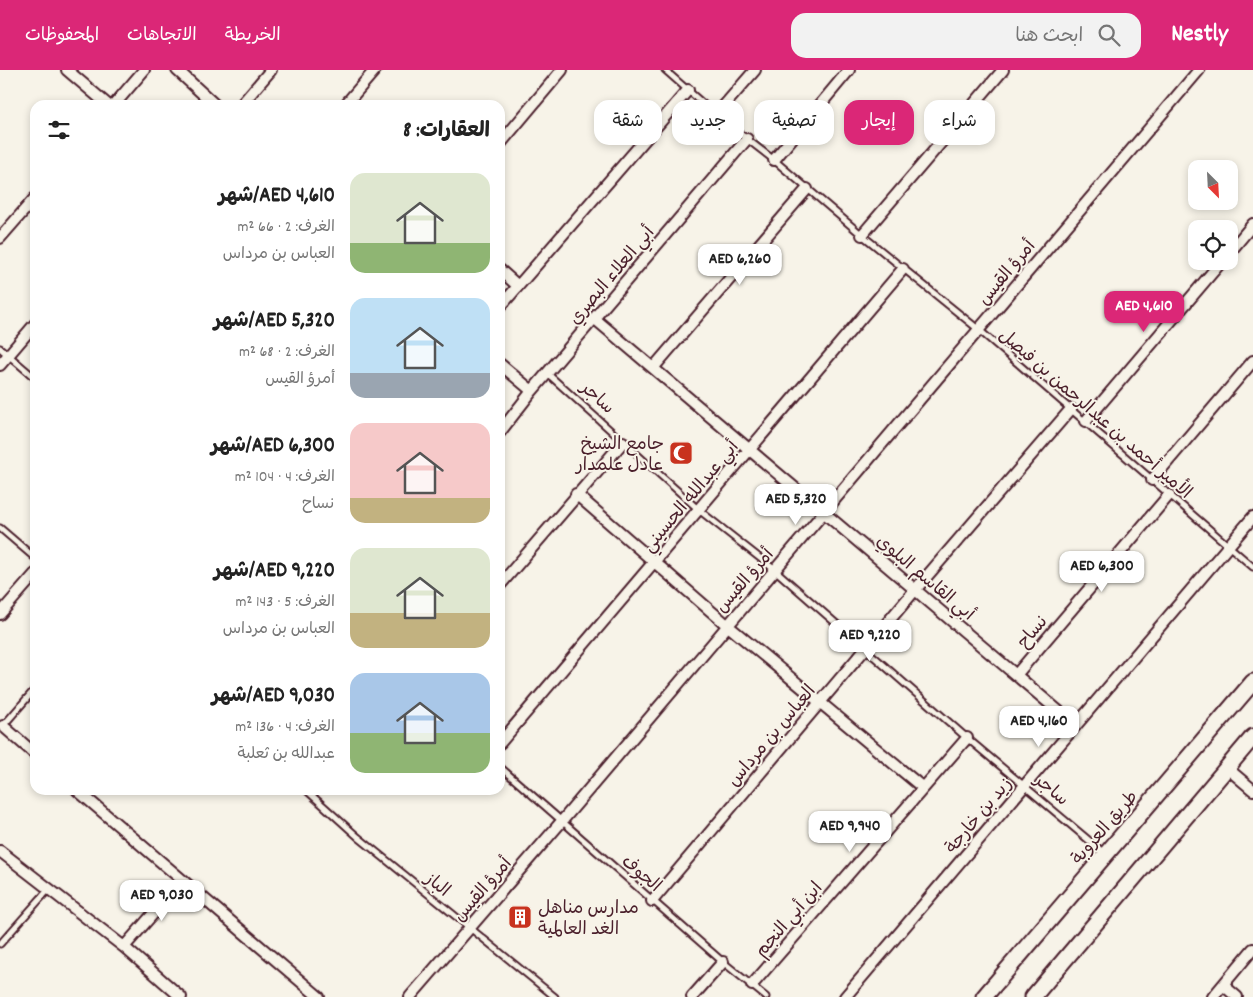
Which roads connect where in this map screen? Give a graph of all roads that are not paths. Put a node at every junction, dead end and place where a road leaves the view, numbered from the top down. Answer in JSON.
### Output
{"nodes":[{"id":1,"x":67,"y":70,"type":"edge"},
{"id":2,"x":144,"y":70,"type":"edge"},
{"id":3,"x":177,"y":70,"type":"edge"},
{"id":4,"x":272,"y":70,"type":"edge"},
{"id":5,"x":375,"y":70,"type":"edge"},
{"id":6,"x":562,"y":70,"type":"edge"},
{"id":7,"x":665,"y":70,"type":"edge"},
{"id":8,"x":755,"y":70,"type":"edge"},
{"id":9,"x":849,"y":70,"type":"edge"},
{"id":10,"x":1003,"y":70,"type":"edge"},
{"id":11,"x":1199,"y":70,"type":"edge"},
{"id":12,"x":688,"y":90,"type":"junction"},
{"id":13,"x":102,"y":100,"type":"edge"},
{"id":14,"x":118,"y":100,"type":"edge"},
{"id":15,"x":210,"y":100,"type":"edge"},
{"id":16,"x":245,"y":100,"type":"edge"},
{"id":17,"x":349,"y":100,"type":"edge"},
{"id":18,"x":699,"y":100,"type":"edge"},
{"id":19,"x":729,"y":100,"type":"edge"},
{"id":20,"x":744,"y":137,"type":"edge"},
{"id":21,"x":505,"y":138,"type":"edge"},
{"id":22,"x":747,"y":139,"type":"junction"},
{"id":23,"x":774,"y":160,"type":"junction"},
{"id":24,"x":807,"y":189,"type":"junction"},
{"id":25,"x":30,"y":204,"type":"edge"},
{"id":26,"x":1253,"y":224,"type":"edge"},
{"id":27,"x":862,"y":236,"type":"junction"},
{"id":28,"x":0,"y":238,"type":"edge"},
{"id":29,"x":1238,"y":242,"type":"edge"},
{"id":30,"x":903,"y":269,"type":"junction"},
{"id":31,"x":1214,"y":270,"type":"edge"},
{"id":32,"x":505,"y":274,"type":"edge"},
{"id":33,"x":518,"y":286,"type":"junction"},
{"id":34,"x":505,"y":301,"type":"edge"},
{"id":35,"x":595,"y":318,"type":"junction"},
{"id":36,"x":978,"y":329,"type":"junction"},
{"id":37,"x":30,"y":330,"type":"edge"},
{"id":38,"x":0,"y":348,"type":"edge"},
{"id":39,"x":8,"y":356,"type":"junction"},
{"id":40,"x":1253,"y":360,"type":"edge"},
{"id":41,"x":0,"y":365,"type":"edge"},
{"id":42,"x":654,"y":367,"type":"junction"},
{"id":43,"x":505,"y":368,"type":"edge"},
{"id":44,"x":30,"y":374,"type":"edge"},
{"id":45,"x":548,"y":374,"type":"junction"},
{"id":46,"x":532,"y":391,"type":"junction"},
{"id":47,"x":1071,"y":409,"type":"junction"},
{"id":48,"x":1086,"y":422,"type":"junction"},
{"id":49,"x":505,"y":426,"type":"edge"},
{"id":50,"x":622,"y":442,"type":"junction"},
{"id":51,"x":750,"y":450,"type":"junction"},
{"id":52,"x":1152,"y":480,"type":"junction"},
{"id":53,"x":576,"y":494,"type":"junction"},
{"id":54,"x":1169,"y":495,"type":"junction"},
{"id":55,"x":700,"y":510,"type":"junction"},
{"id":56,"x":824,"y":512,"type":"junction"},
{"id":57,"x":1253,"y":517,"type":"edge"},
{"id":58,"x":0,"y":528,"type":"edge"},
{"id":59,"x":1229,"y":546,"type":"junction"},
{"id":60,"x":30,"y":554,"type":"edge"},
{"id":61,"x":655,"y":563,"type":"junction"},
{"id":62,"x":1253,"y":566,"type":"edge"},
{"id":63,"x":775,"y":570,"type":"junction"},
{"id":64,"x":505,"y":579,"type":"edge"},
{"id":65,"x":30,"y":580,"type":"edge"},
{"id":66,"x":915,"y":590,"type":"junction"},
{"id":67,"x":0,"y":614,"type":"edge"},
{"id":68,"x":727,"y":625,"type":"junction"},
{"id":69,"x":865,"y":649,"type":"junction"},
{"id":70,"x":1016,"y":675,"type":"junction"},
{"id":71,"x":1253,"y":682,"type":"edge"},
{"id":72,"x":30,"y":695,"type":"edge"},
{"id":73,"x":820,"y":702,"type":"junction"},
{"id":74,"x":1075,"y":725,"type":"junction"},
{"id":75,"x":2,"y":728,"type":"edge"},
{"id":76,"x":505,"y":738,"type":"edge"},
{"id":77,"x":967,"y":738,"type":"junction"},
{"id":78,"x":1253,"y":738,"type":"edge"},
{"id":79,"x":30,"y":750,"type":"edge"},
{"id":80,"x":1226,"y":768,"type":"junction"},
{"id":81,"x":505,"y":771,"type":"edge"},
{"id":82,"x":1023,"y":786,"type":"junction"},
{"id":83,"x":923,"y":788,"type":"junction"},
{"id":84,"x":1253,"y":790,"type":"edge"},
{"id":85,"x":82,"y":795,"type":"edge"},
{"id":86,"x":312,"y":795,"type":"edge"},
{"id":87,"x":562,"y":821,"type":"junction"},
{"id":88,"x":0,"y":850,"type":"edge"},
{"id":89,"x":1105,"y":854,"type":"junction"},
{"id":90,"x":182,"y":881,"type":"junction"},
{"id":91,"x":50,"y":889,"type":"junction"},
{"id":92,"x":652,"y":900,"type":"junction"},
{"id":93,"x":470,"y":928,"type":"junction"},
{"id":94,"x":0,"y":944,"type":"edge"},
{"id":95,"x":124,"y":947,"type":"junction"},
{"id":96,"x":1253,"y":949,"type":"edge"},
{"id":97,"x":723,"y":962,"type":"junction"},
{"id":98,"x":752,"y":985,"type":"junction"},
{"id":99,"x":1223,"y":985,"type":"junction"},
{"id":100,"x":181,"y":997,"type":"edge"},
{"id":101,"x":319,"y":997,"type":"edge"},
{"id":102,"x":410,"y":997,"type":"edge"},
{"id":103,"x":555,"y":997,"type":"edge"},
{"id":104,"x":692,"y":997,"type":"edge"},
{"id":105,"x":766,"y":997,"type":"edge"},
{"id":106,"x":845,"y":997,"type":"edge"},
{"id":107,"x":984,"y":997,"type":"edge"},
{"id":108,"x":1033,"y":997,"type":"edge"},
{"id":109,"x":1213,"y":997,"type":"edge"},
{"id":110,"x":1237,"y":997,"type":"edge"}],
"edges":[{"from":1,"to":13,"type":"street"},
{"from":2,"to":14,"type":"street"},
{"from":3,"to":15,"type":"street"},
{"from":4,"to":16,"type":"street"},
{"from":5,"to":17,"type":"street"},
{"from":6,"to":21,"type":"street"},
{"from":7,"to":12,"type":"lane","name":"الأمير أحمد بن عبدالرحمن بن فيصل"},
{"from":8,"to":19,"type":"street"},
{"from":9,"to":23,"type":"street"},
{"from":10,"to":27,"type":"street"},
{"from":11,"to":36,"type":"street","name":"أمرؤ القيس"},
{"from":12,"to":18,"type":"lane","name":"الأمير أحمد بن عبدالرحمن بن فيصل"},
{"from":12,"to":33,"type":"street"},
{"from":20,"to":22,"type":"lane","name":"الأمير أحمد بن عبدالرحمن بن فيصل"},
{"from":22,"to":23,"type":"lane","name":"الأمير أحمد بن عبدالرحمن بن فيصل"},
{"from":22,"to":35,"type":"street","name":"أبي العلاء البصري"},
{"from":23,"to":24,"type":"lane","name":"الأمير أحمد بن عبدالرحمن بن فيصل"},
{"from":24,"to":27,"type":"lane","name":"الأمير أحمد بن عبدالرحمن بن فيصل"},
{"from":24,"to":42,"type":"street"},
{"from":25,"to":28,"type":"street"},
{"from":26,"to":29,"type":"street"},
{"from":27,"to":30,"type":"lane","name":"الأمير أحمد بن عبدالرحمن بن فيصل"},
{"from":30,"to":36,"type":"lane","name":"الأمير أحمد بن عبدالرحمن بن فيصل"},
{"from":30,"to":51,"type":"street","name":"أبي عبدالله الحسيني"},
{"from":31,"to":48,"type":"street"},
{"from":32,"to":33,"type":"street"},
{"from":33,"to":34,"type":"street"},
{"from":35,"to":42,"type":"street","name":"أبي القاسم البلوي"},
{"from":35,"to":45,"type":"street","name":"أبي العلاء البصري"},
{"from":36,"to":47,"type":"lane","name":"الأمير أحمد بن عبدالرحمن بن فيصل"},
{"from":36,"to":56,"type":"street","name":"أمرؤ القيس"},
{"from":37,"to":39,"type":"street"},
{"from":38,"to":39,"type":"lane"},
{"from":39,"to":41,"type":"street"},
{"from":39,"to":44,"type":"lane"},
{"from":40,"to":52,"type":"street"},
{"from":42,"to":51,"type":"street","name":"أبي القاسم البلوي"},
{"from":43,"to":46,"type":"street"},
{"from":45,"to":46,"type":"street","name":"أبي العلاء البصري"},
{"from":45,"to":50,"type":"lane","name":"ساجر"},
{"from":46,"to":49,"type":"street","name":"أبي العلاء البصري"},
{"from":47,"to":48,"type":"lane","name":"الأمير أحمد بن عبدالرحمن بن فيصل"},
{"from":47,"to":66,"type":"street","name":"العباس بن مرداس"},
{"from":48,"to":52,"type":"lane","name":"الأمير أحمد بن عبدالرحمن بن فيصل"},
{"from":50,"to":53,"type":"street"},
{"from":50,"to":55,"type":"lane","name":"ساجر"},
{"from":51,"to":55,"type":"street","name":"أبي عبدالله الحسيني"},
{"from":51,"to":56,"type":"street","name":"أبي القاسم البلوي"},
{"from":52,"to":54,"type":"lane","name":"الأمير أحمد بن عبدالرحمن بن فيصل"},
{"from":53,"to":61,"type":"street"},
{"from":53,"to":64,"type":"street"},
{"from":54,"to":59,"type":"lane","name":"الأمير أحمد بن عبدالرحمن بن فيصل"},
{"from":54,"to":70,"type":"street","name":"نساح"},
{"from":55,"to":61,"type":"street","name":"أبي عبدالله الحسيني"},
{"from":55,"to":63,"type":"lane","name":"ساجر"},
{"from":56,"to":63,"type":"street","name":"أمرؤ القيس"},
{"from":56,"to":66,"type":"street","name":"أبي القاسم البلوي"},
{"from":57,"to":59,"type":"street","name":"زيد بن خارجة"},
{"from":58,"to":60,"type":"lane"},
{"from":59,"to":62,"type":"lane","name":"الأمير أحمد بن عبدالرحمن بن فيصل"},
{"from":59,"to":74,"type":"street","name":"زيد بن خارجة"},
{"from":61,"to":68,"type":"street"},
{"from":61,"to":76,"type":"street","name":"أبي عبدالله الحسيني"},
{"from":63,"to":68,"type":"street","name":"أمرؤ القيس"},
{"from":63,"to":69,"type":"lane","name":"ساجر"},
{"from":65,"to":67,"type":"street"},
{"from":66,"to":69,"type":"street","name":"العباس بن مرداس"},
{"from":66,"to":70,"type":"street","name":"أبي القاسم البلوي"},
{"from":68,"to":73,"type":"street"},
{"from":68,"to":87,"type":"street","name":"أمرؤ القيس"},
{"from":69,"to":73,"type":"street","name":"العباس بن مرداس"},
{"from":69,"to":77,"type":"lane","name":"ساجر"},
{"from":70,"to":74,"type":"street","name":"أبي القاسم البلوي"},
{"from":71,"to":89,"type":"main road","name":"طريق العروبة"},
{"from":72,"to":75,"type":"lane"},
{"from":73,"to":83,"type":"street"},
{"from":73,"to":92,"type":"street","name":"العباس بن مرداس"},
{"from":74,"to":82,"type":"street","name":"زيد بن خارجة"},
{"from":75,"to":79,"type":"street"},
{"from":77,"to":82,"type":"lane","name":"ساجر"},
{"from":77,"to":83,"type":"street","name":"ابن أبي النجم"},
{"from":78,"to":80,"type":"main road"},
{"from":80,"to":84,"type":"street"},
{"from":80,"to":108,"type":"main road"},
{"from":81,"to":87,"type":"lane","name":"الجوف"},
{"from":82,"to":89,"type":"lane","name":"ساجر"},
{"from":82,"to":106,"type":"street","name":"زيد بن خارجة"},
{"from":83,"to":98,"type":"street","name":"ابن أبي النجم"},
{"from":85,"to":90,"type":"street"},
{"from":86,"to":93,"type":"lane","name":"الباز"},
{"from":87,"to":92,"type":"lane","name":"الجوف"},
{"from":87,"to":93,"type":"street","name":"أمرؤ القيس"},
{"from":88,"to":91,"type":"street"},
{"from":89,"to":107,"type":"main road","name":"طريق العروبة"},
{"from":90,"to":95,"type":"street"},
{"from":90,"to":101,"type":"street"},
{"from":91,"to":94,"type":"lane"},
{"from":91,"to":95,"type":"street"},
{"from":92,"to":97,"type":"lane","name":"الجوف"},
{"from":93,"to":102,"type":"street","name":"أمرؤ القيس"},
{"from":93,"to":103,"type":"lane","name":"الباز"},
{"from":95,"to":100,"type":"street"},
{"from":96,"to":99,"type":"street"},
{"from":97,"to":98,"type":"lane","name":"الجوف"},
{"from":97,"to":104,"type":"street"},
{"from":98,"to":105,"type":"lane","name":"الجوف"},
{"from":99,"to":109,"type":"street"},
{"from":99,"to":110,"type":"street"}]}
